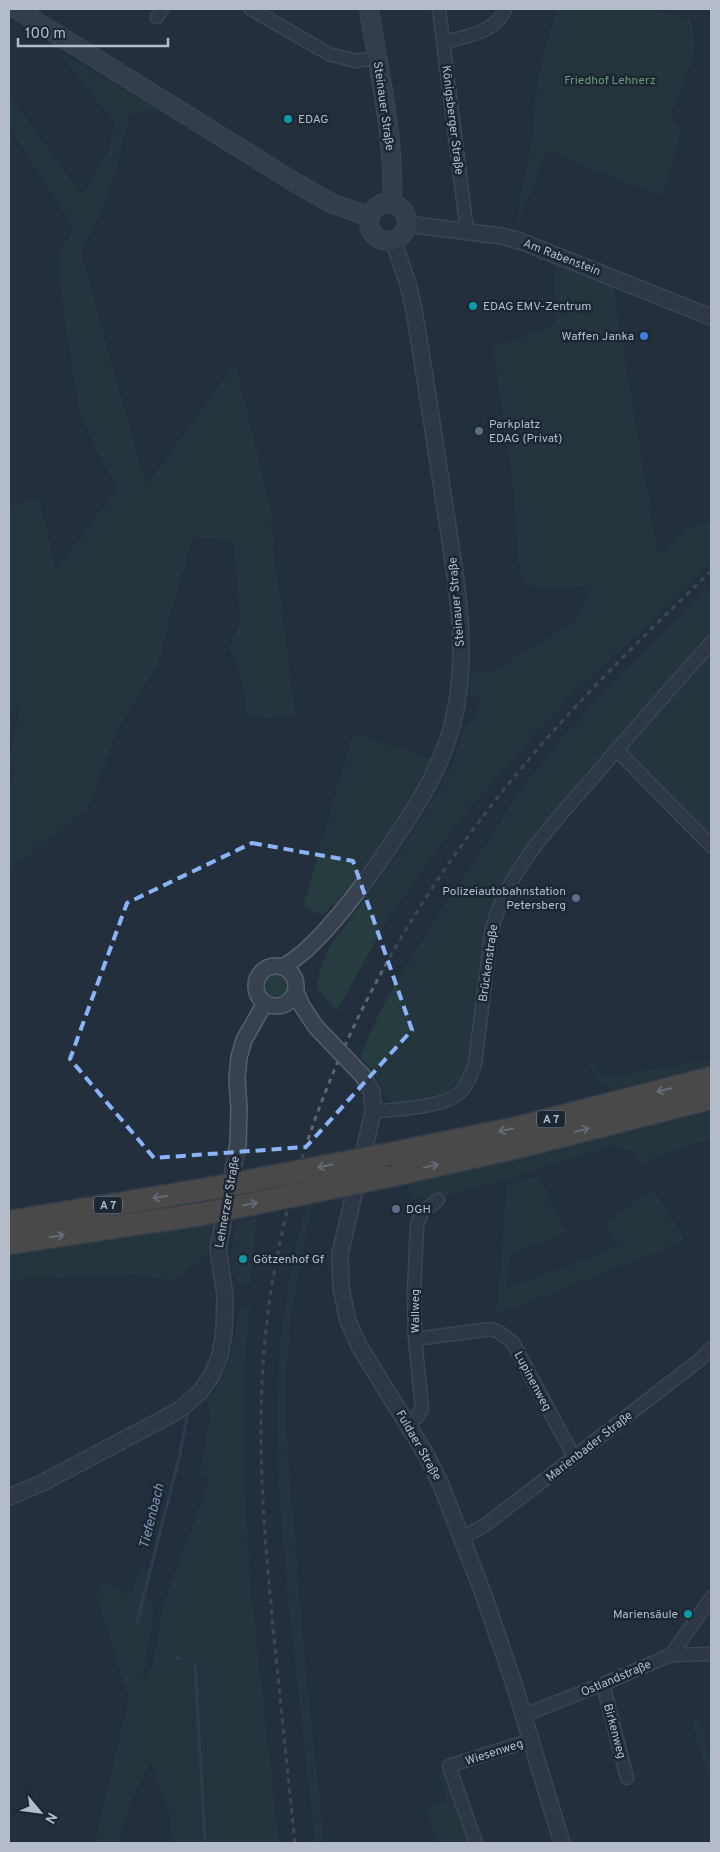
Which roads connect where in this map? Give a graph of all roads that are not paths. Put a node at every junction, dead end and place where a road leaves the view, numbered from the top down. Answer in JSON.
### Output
{"nodes":[{"id":1,"x":16,"y":9,"type":"edge"},
{"id":2,"x":251,"y":9,"type":"edge"},
{"id":3,"x":370,"y":9,"type":"edge"},
{"id":4,"x":439,"y":9,"type":"edge"},
{"id":5,"x":505,"y":9,"type":"edge"},
{"id":6,"x":444,"y":42,"type":"junction"},
{"id":7,"x":378,"y":58,"type":"junction"},
{"id":8,"x":392,"y":204,"type":"junction"},
{"id":9,"x":370,"y":217,"type":"junction"},
{"id":10,"x":407,"y":224,"type":"junction"},
{"id":11,"x":468,"y":231,"type":"junction"},
{"id":12,"x":393,"y":240,"type":"junction"},
{"id":13,"x":711,"y":317,"type":"edge"},
{"id":14,"x":711,"y":643,"type":"edge"},
{"id":15,"x":616,"y":750,"type":"junction"},
{"id":16,"x":711,"y":846,"type":"edge"},
{"id":17,"x":324,"y":931,"type":"junction"},
{"id":18,"x":282,"y":967,"type":"junction"},
{"id":19,"x":296,"y":987,"type":"junction"},
{"id":20,"x":265,"y":1004,"type":"junction"},
{"id":21,"x":282,"y":1006,"type":"junction"},
{"id":22,"x":316,"y":1028,"type":"junction"},
{"id":23,"x":711,"y":1078,"type":"edge"},
{"id":24,"x":711,"y":1098,"type":"edge"},
{"id":25,"x":373,"y":1112,"type":"junction"},
{"id":26,"x":438,"y":1200,"type":"dead end"},
{"id":27,"x":9,"y":1222,"type":"edge"},
{"id":28,"x":9,"y":1243,"type":"edge"},
{"id":29,"x":415,"y":1339,"type":"junction"},
{"id":30,"x":711,"y":1348,"type":"edge"},
{"id":31,"x":409,"y":1425,"type":"junction"},
{"id":32,"x":574,"y":1458,"type":"junction"},
{"id":33,"x":9,"y":1498,"type":"edge"},
{"id":34,"x":462,"y":1538,"type":"junction"},
{"id":35,"x":711,"y":1598,"type":"edge"},
{"id":36,"x":711,"y":1654,"type":"edge"},
{"id":37,"x":671,"y":1655,"type":"junction"},
{"id":38,"x":602,"y":1684,"type":"junction"},
{"id":39,"x":524,"y":1715,"type":"junction"},
{"id":40,"x":531,"y":1740,"type":"junction"},
{"id":41,"x":627,"y":1778,"type":"dead end"},
{"id":42,"x":476,"y":1843,"type":"edge"},
{"id":43,"x":562,"y":1843,"type":"edge"}],
"edges":[{"from":1,"to":9,"type":"main road"},
{"from":2,"to":7,"type":"street"},
{"from":3,"to":7,"type":"main road","name":"Steinauer Straße"},
{"from":4,"to":6,"type":"street","name":"Königsberger Straße"},
{"from":5,"to":6,"type":"street"},
{"from":6,"to":11,"type":"street","name":"Königsberger Straße"},
{"from":7,"to":8,"type":"main road","name":"Steinauer Straße"},
{"from":8,"to":9,"type":"main road"},
{"from":8,"to":10,"type":"main road"},
{"from":9,"to":12,"type":"main road"},
{"from":10,"to":11,"type":"street","name":"Am Rabenstein"},
{"from":10,"to":12,"type":"main road"},
{"from":11,"to":13,"type":"street","name":"Am Rabenstein"},
{"from":12,"to":17,"type":"street","name":"Steinauer Straße"},
{"from":14,"to":15,"type":"street","name":"Brückenstraße"},
{"from":15,"to":16,"type":"street"},
{"from":15,"to":25,"type":"street","name":"Brückenstraße"},
{"from":17,"to":18,"type":"street","name":"Steinauer Straße"},
{"from":17,"to":19,"type":"street","name":"Steinauer Straße"},
{"from":18,"to":19,"type":"street"},
{"from":18,"to":20,"type":"street"},
{"from":19,"to":21,"type":"street"},
{"from":19,"to":22,"type":"street"},
{"from":20,"to":21,"type":"street"},
{"from":20,"to":33,"type":"street","name":"Lehnerzer Straße"},
{"from":21,"to":22,"type":"street"},
{"from":22,"to":25,"type":"street","name":"Fuldaer Straße","bridge":true},
{"from":23,"to":27,"type":"highway","number":"A 7","one_way":true,"bridge":true},
{"from":28,"to":24,"type":"highway","number":"A 7","one_way":true,"bridge":true},
{"from":25,"to":31,"type":"street","name":"Fuldaer Straße"},
{"from":26,"to":29,"type":"street","name":"Wallweg"},
{"from":29,"to":31,"type":"street","name":"Wallweg"},
{"from":29,"to":32,"type":"street","name":"Lupinenweg"},
{"from":30,"to":32,"type":"street","name":"Marienbader Straße"},
{"from":31,"to":34,"type":"street","name":"Fuldaer Straße"},
{"from":32,"to":34,"type":"street","name":"Marienbader Straße"},
{"from":34,"to":39,"type":"street","name":"Fuldaer Straße"},
{"from":35,"to":37,"type":"street"},
{"from":36,"to":37,"type":"street","name":"Ostlandstraße"},
{"from":37,"to":38,"type":"street","name":"Ostlandstraße"},
{"from":38,"to":39,"type":"street","name":"Ostlandstraße"},
{"from":38,"to":41,"type":"street","name":"Birkenweg"},
{"from":39,"to":40,"type":"street","name":"Fuldaer Straße"},
{"from":40,"to":42,"type":"street","name":"Wiesenweg"},
{"from":40,"to":43,"type":"street","name":"Fuldaer Straße"}]}
